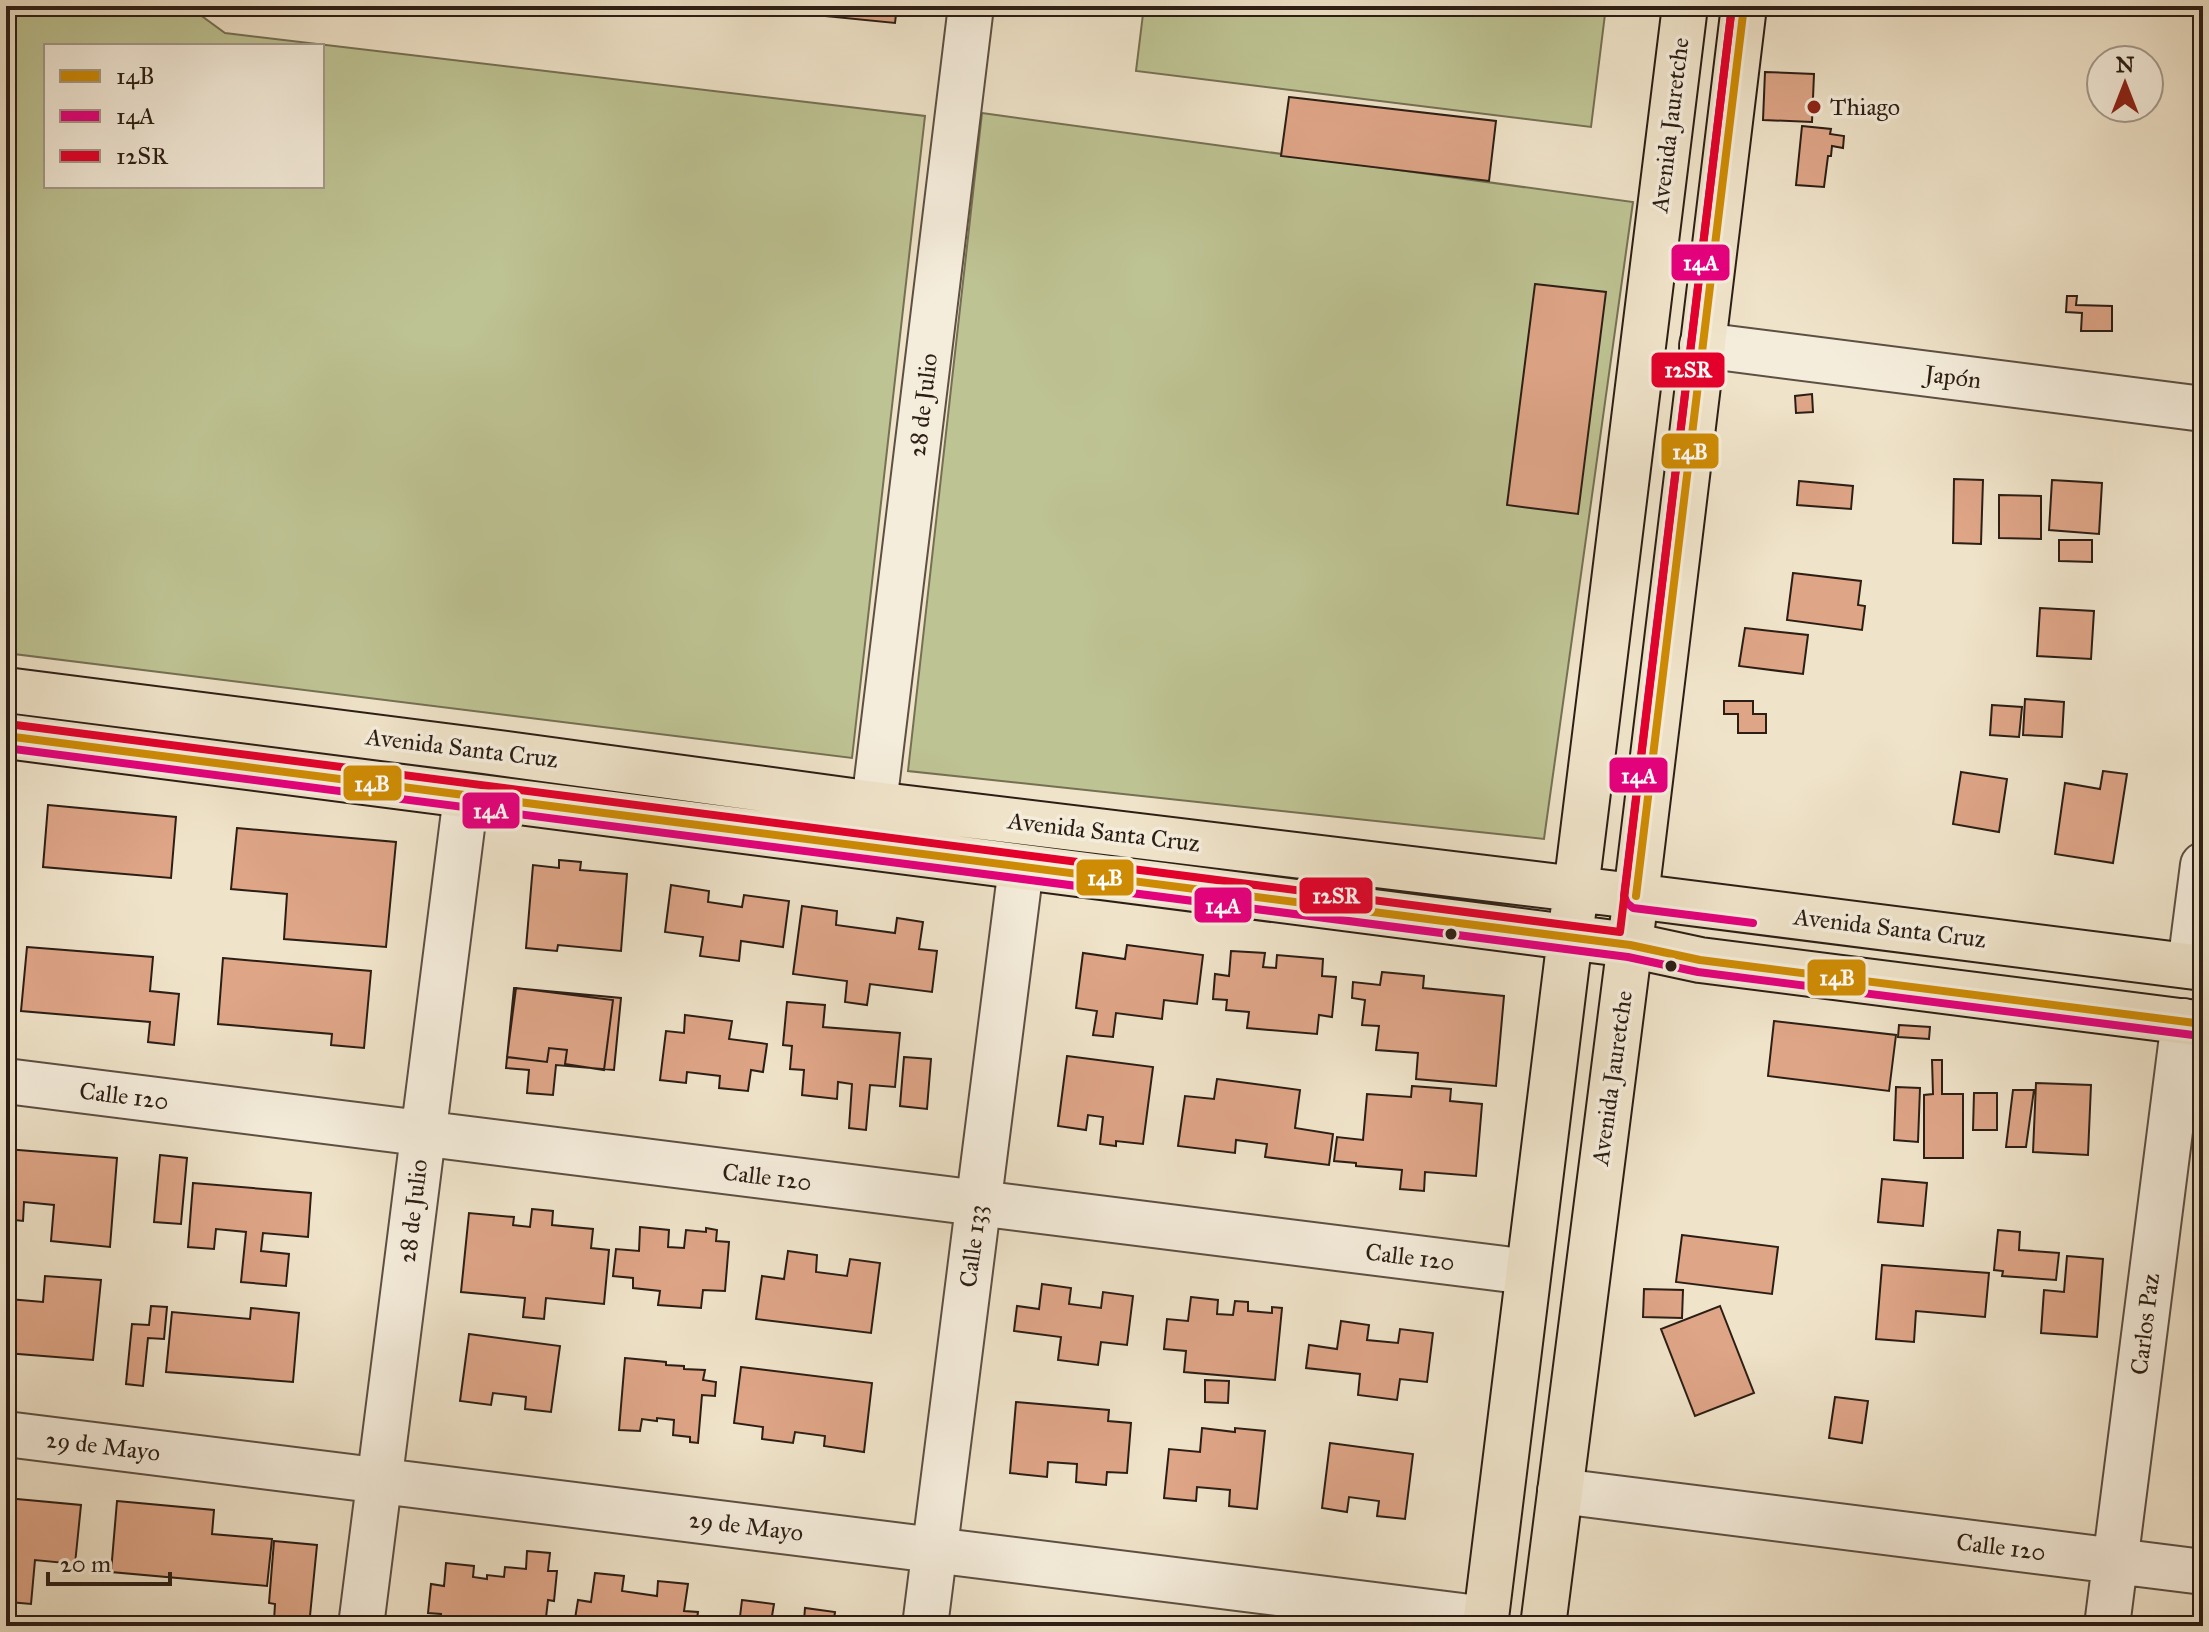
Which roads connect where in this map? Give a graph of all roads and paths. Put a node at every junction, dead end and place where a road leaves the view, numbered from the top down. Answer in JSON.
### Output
{"nodes":[{"id":1,"x":971,"y":6,"type":"edge"},
{"id":2,"x":1685,"y":6,"type":"edge"},
{"id":3,"x":1744,"y":6,"type":"edge"},
{"id":4,"x":1702,"y":345,"type":"junction"},
{"id":5,"x":2203,"y":409,"type":"edge"},
{"id":6,"x":6,"y":690,"type":"edge"},
{"id":7,"x":6,"y":736,"type":"edge"},
{"id":8,"x":466,"y":796,"type":"junction"},
{"id":9,"x":874,"y":804,"type":"junction"},
{"id":10,"x":2203,"y":865,"type":"edge"},
{"id":11,"x":1021,"y":867,"type":"junction"},
{"id":12,"x":1576,"y":890,"type":"junction"},
{"id":13,"x":1636,"y":896,"type":"junction"},
{"id":14,"x":1570,"y":937,"type":"junction"},
{"id":15,"x":1630,"y":945,"type":"junction"},
{"id":16,"x":2197,"y":967,"type":"edge"},
{"id":17,"x":2193,"y":1022,"type":"edge"},
{"id":18,"x":6,"y":1081,"type":"edge"},
{"id":19,"x":423,"y":1134,"type":"junction"},
{"id":20,"x":978,"y":1203,"type":"junction"},
{"id":21,"x":1528,"y":1272,"type":"junction"},
{"id":22,"x":6,"y":1434,"type":"edge"},
{"id":23,"x":379,"y":1480,"type":"junction"},
{"id":24,"x":1560,"y":1491,"type":"junction"},
{"id":25,"x":934,"y":1550,"type":"junction"},
{"id":26,"x":2115,"y":1561,"type":"junction"},
{"id":27,"x":2203,"y":1572,"type":"edge"},
{"id":28,"x":1485,"y":1623,"type":"edge"},
{"id":29,"x":361,"y":1626,"type":"edge"},
{"id":30,"x":925,"y":1626,"type":"edge"},
{"id":31,"x":1543,"y":1626,"type":"edge"},
{"id":32,"x":2107,"y":1626,"type":"edge"}],
"edges":[{"from":1,"to":9,"type":"street","name":"28 de Julio"},
{"from":2,"to":12,"type":"main road","name":"Avenida Jauretche"},
{"from":3,"to":4,"type":"main road","name":"Avenida Jauretche"},
{"from":4,"to":5,"type":"street","name":"Japón"},
{"from":4,"to":13,"type":"main road","name":"Avenida Jauretche"},
{"from":6,"to":9,"type":"main road","name":"Avenida Santa Cruz"},
{"from":7,"to":8,"type":"main road","name":"Avenida Santa Cruz"},
{"from":8,"to":11,"type":"main road","name":"Avenida Santa Cruz"},
{"from":8,"to":19,"type":"street","name":"28 de Julio"},
{"from":9,"to":12,"type":"main road","name":"Avenida Santa Cruz"},
{"from":10,"to":16,"type":"street"},
{"from":11,"to":14,"type":"main road","name":"Avenida Santa Cruz"},
{"from":11,"to":20,"type":"street","name":"Calle 133"},
{"from":12,"to":13,"type":"main road","name":"Avenida Santa Cruz"},
{"from":12,"to":14,"type":"main road","name":"Avenida Jauretche"},
{"from":13,"to":15,"type":"main road","name":"Avenida Jauretche"},
{"from":13,"to":16,"type":"main road","name":"Avenida Santa Cruz"},
{"from":14,"to":15,"type":"main road","name":"Avenida Santa Cruz"},
{"from":14,"to":21,"type":"main road","name":"Avenida Jauretche"},
{"from":15,"to":17,"type":"main road","name":"Avenida Santa Cruz"},
{"from":15,"to":24,"type":"main road","name":"Avenida Jauretche"},
{"from":17,"to":26,"type":"street","name":"Carlos Paz"},
{"from":18,"to":19,"type":"street","name":"Calle 120"},
{"from":19,"to":20,"type":"street","name":"Calle 120"},
{"from":19,"to":23,"type":"street","name":"28 de Julio"},
{"from":20,"to":21,"type":"street","name":"Calle 120"},
{"from":20,"to":25,"type":"street","name":"Calle 133"},
{"from":21,"to":28,"type":"main road","name":"Avenida Jauretche"},
{"from":22,"to":23,"type":"street","name":"29 de Mayo"},
{"from":23,"to":25,"type":"street","name":"29 de Mayo"},
{"from":23,"to":29,"type":"street","name":"28 de Julio"},
{"from":24,"to":26,"type":"street","name":"Calle 120"},
{"from":24,"to":31,"type":"main road","name":"Avenida Jauretche"},
{"from":25,"to":28,"type":"street","name":"29 de Mayo"},
{"from":25,"to":30,"type":"street","name":"Calle 133"},
{"from":26,"to":27,"type":"street","name":"Calle 120"},
{"from":26,"to":32,"type":"street","name":"Carlos Paz"}]}
